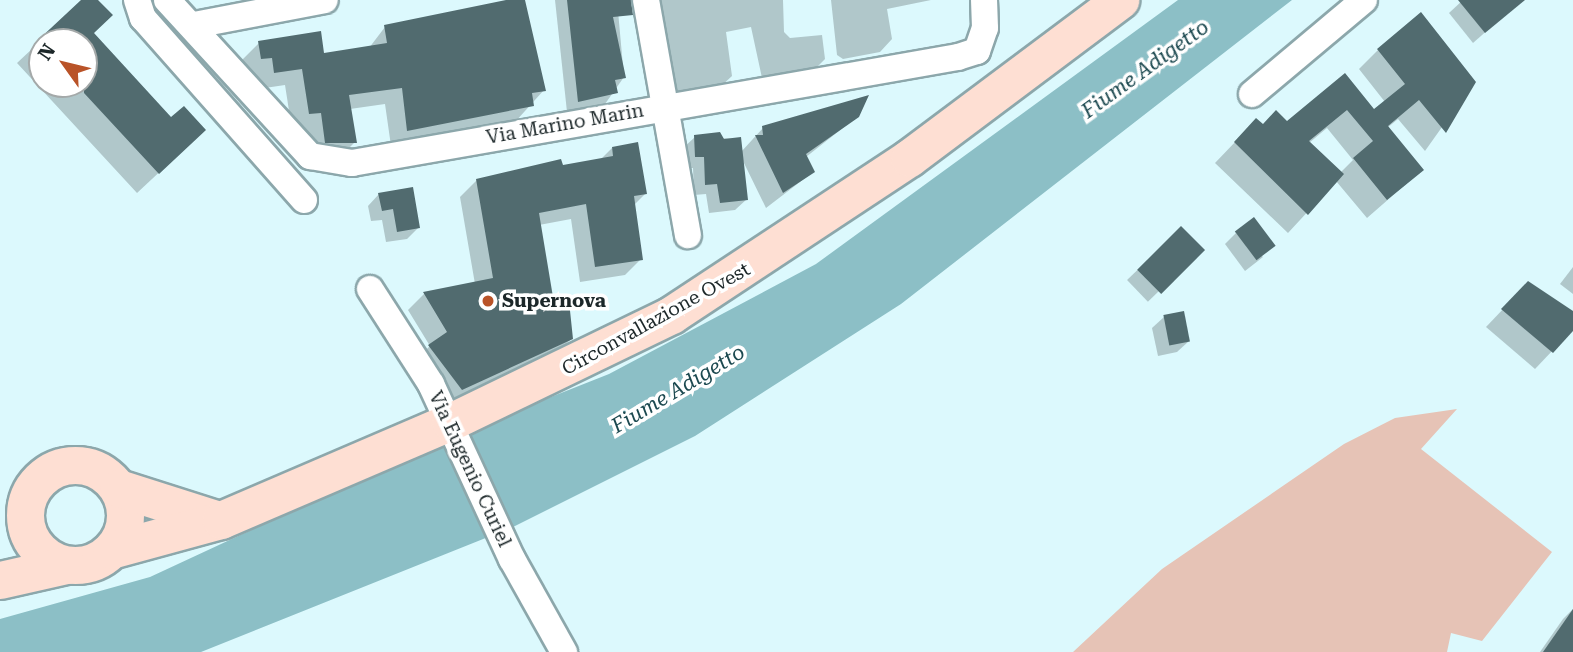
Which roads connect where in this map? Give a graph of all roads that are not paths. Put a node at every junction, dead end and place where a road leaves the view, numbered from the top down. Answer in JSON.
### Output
{"nodes":[{"id":1,"x":138,"y":0,"type":"edge"},
{"id":2,"x":167,"y":0,"type":"edge"},
{"id":3,"x":325,"y":0,"type":"edge"},
{"id":4,"x":646,"y":0,"type":"edge"},
{"id":5,"x":984,"y":0,"type":"edge"},
{"id":6,"x":1120,"y":0,"type":"edge"},
{"id":7,"x":1364,"y":0,"type":"edge"},
{"id":8,"x":1088,"y":15,"type":"edge"},
{"id":9,"x":194,"y":25,"type":"junction"},
{"id":10,"x":1252,"y":94,"type":"dead end"},
{"id":11,"x":660,"y":107,"type":"junction"},
{"id":12,"x":304,"y":200,"type":"dead end"},
{"id":13,"x":688,"y":235,"type":"dead end"},
{"id":14,"x":370,"y":289,"type":"dead end"},
{"id":15,"x":452,"y":428,"type":"junction"},
{"id":16,"x":118,"y":488,"type":"junction"},
{"id":17,"x":25,"y":518,"type":"junction"},
{"id":18,"x":221,"y":520,"type":"junction"},
{"id":19,"x":111,"y":550,"type":"junction"},
{"id":20,"x":0,"y":562,"type":"edge"},
{"id":21,"x":66,"y":565,"type":"junction"},
{"id":22,"x":0,"y":580,"type":"edge"},
{"id":23,"x":564,"y":652,"type":"edge"}],
"edges":[{"from":1,"to":12,"type":"street"},
{"from":2,"to":9,"type":"street","name":"Via Marino Marin"},
{"from":3,"to":9,"type":"street"},
{"from":4,"to":11,"type":"street"},
{"from":5,"to":11,"type":"street","name":"Via Marino Marin"},
{"from":6,"to":8,"type":"main road","name":"Circonvallazione Ovest"},
{"from":7,"to":10,"type":"street"},
{"from":8,"to":15,"type":"main road","name":"Circonvallazione Ovest"},
{"from":9,"to":11,"type":"street","name":"Via Marino Marin"},
{"from":11,"to":13,"type":"street"},
{"from":14,"to":15,"type":"street","name":"Via Eugenio Curiel"},
{"from":15,"to":18,"type":"main road","name":"Circonvallazione Ovest"},
{"from":15,"to":23,"type":"street","name":"Via Eugenio Curiel"},
{"from":16,"to":17,"type":"main road"},
{"from":16,"to":18,"type":"main road"},
{"from":16,"to":19,"type":"main road"},
{"from":17,"to":20,"type":"main road"},
{"from":17,"to":21,"type":"main road"},
{"from":18,"to":19,"type":"main road","name":"Circonvallazione Ovest"},
{"from":19,"to":21,"type":"main road"},
{"from":21,"to":22,"type":"main road"}]}
